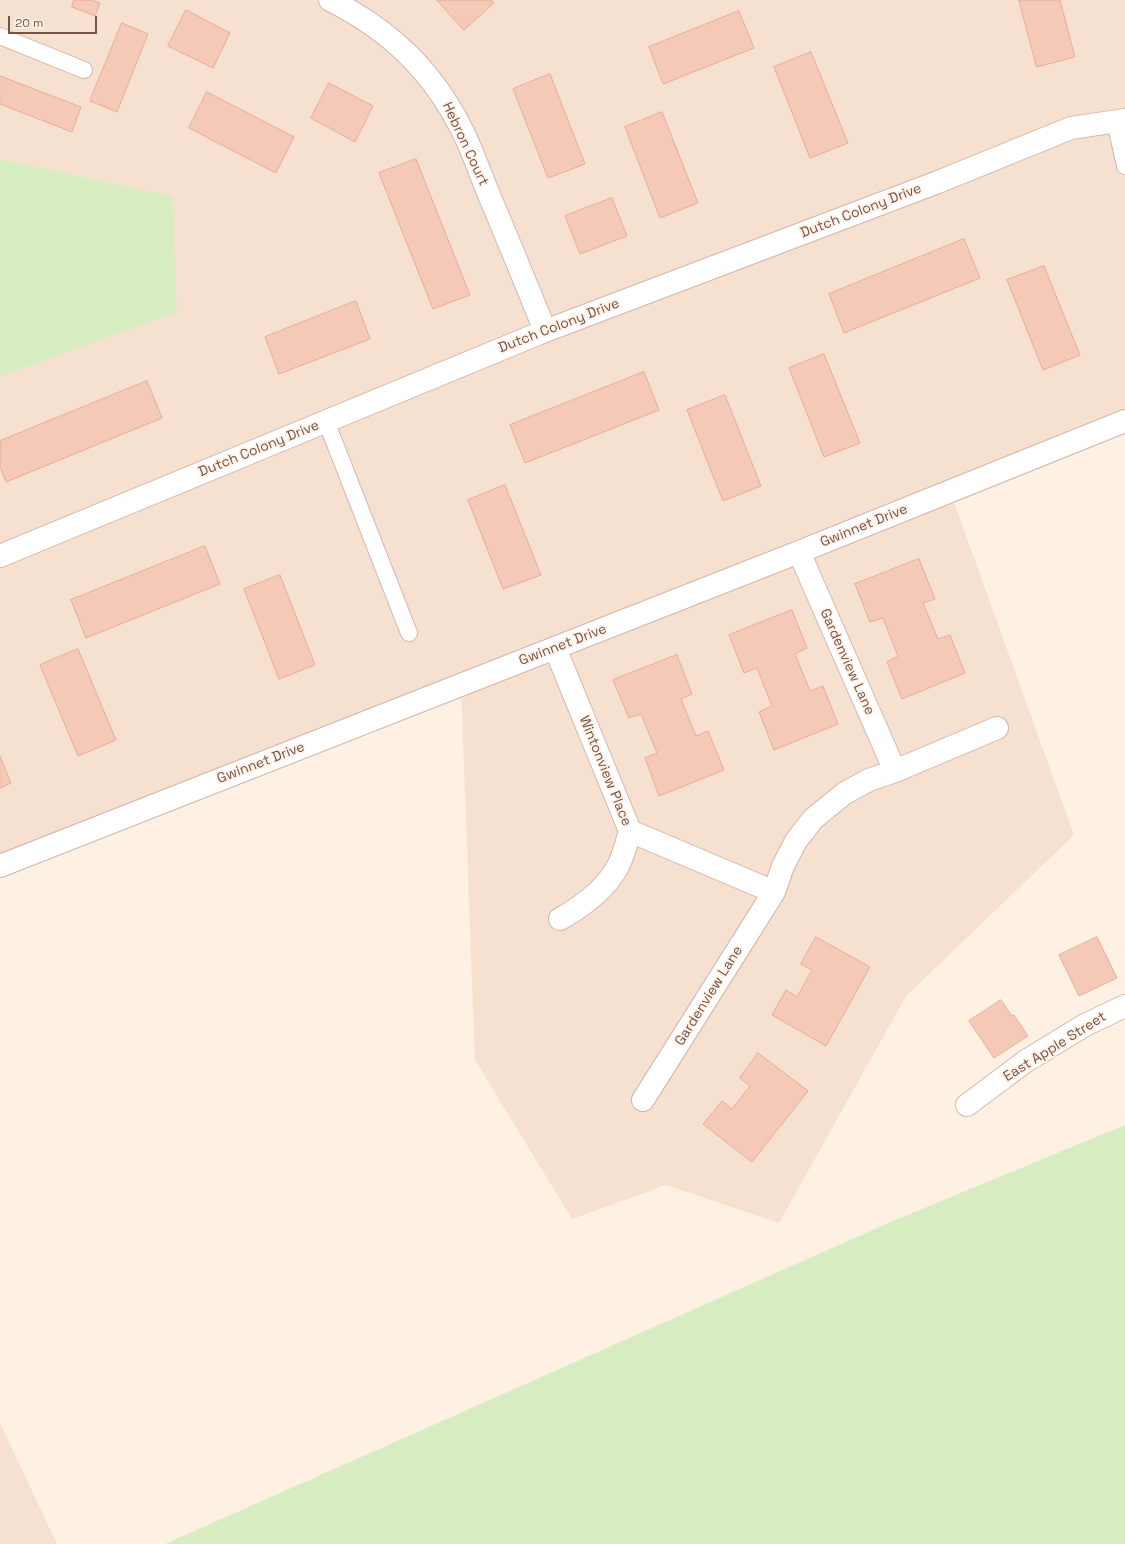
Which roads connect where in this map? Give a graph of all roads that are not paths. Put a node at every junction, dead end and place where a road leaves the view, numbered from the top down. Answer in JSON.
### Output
{"nodes":[{"id":1,"x":330,"y":0,"type":"edge"},
{"id":2,"x":0,"y":36,"type":"edge"},
{"id":3,"x":84,"y":70,"type":"dead end"},
{"id":4,"x":1120,"y":120,"type":"edge"},
{"id":5,"x":1125,"y":166,"type":"edge"},
{"id":6,"x":546,"y":330,"type":"junction"},
{"id":7,"x":326,"y":421,"type":"junction"},
{"id":8,"x":1125,"y":421,"type":"edge"},
{"id":9,"x":799,"y":552,"type":"junction"},
{"id":10,"x":0,"y":556,"type":"edge"},
{"id":11,"x":409,"y":633,"type":"dead end"},
{"id":12,"x":555,"y":648,"type":"junction"},
{"id":13,"x":997,"y":728,"type":"dead end"},
{"id":14,"x":895,"y":771,"type":"junction"},
{"id":15,"x":630,"y":831,"type":"junction"},
{"id":16,"x":0,"y":866,"type":"edge"},
{"id":17,"x":774,"y":892,"type":"junction"},
{"id":18,"x":560,"y":918,"type":"dead end"},
{"id":19,"x":1125,"y":1006,"type":"edge"},
{"id":20,"x":643,"y":1100,"type":"dead end"},
{"id":21,"x":967,"y":1105,"type":"dead end"}],
"edges":[{"from":1,"to":6,"type":"street","name":"Hebron Court"},
{"from":2,"to":3,"type":"lane"},
{"from":4,"to":5,"type":"lane"},
{"from":4,"to":6,"type":"street","name":"Dutch Colony Drive"},
{"from":6,"to":7,"type":"street","name":"Dutch Colony Drive"},
{"from":7,"to":10,"type":"street","name":"Dutch Colony Drive"},
{"from":7,"to":11,"type":"lane"},
{"from":8,"to":9,"type":"street","name":"Gwinnet Drive"},
{"from":9,"to":12,"type":"street","name":"Gwinnet Drive"},
{"from":9,"to":14,"type":"street","name":"Gardenview Lane"},
{"from":12,"to":15,"type":"street","name":"Wintonview Place"},
{"from":12,"to":16,"type":"street","name":"Gwinnet Drive"},
{"from":13,"to":14,"type":"street","name":"Gardenview Lane"},
{"from":14,"to":17,"type":"street","name":"Gardenview Lane"},
{"from":15,"to":17,"type":"street"},
{"from":15,"to":18,"type":"street","name":"Wintonview Place"},
{"from":17,"to":20,"type":"street","name":"Gardenview Lane"},
{"from":19,"to":21,"type":"street","name":"East Apple Street"}]}
